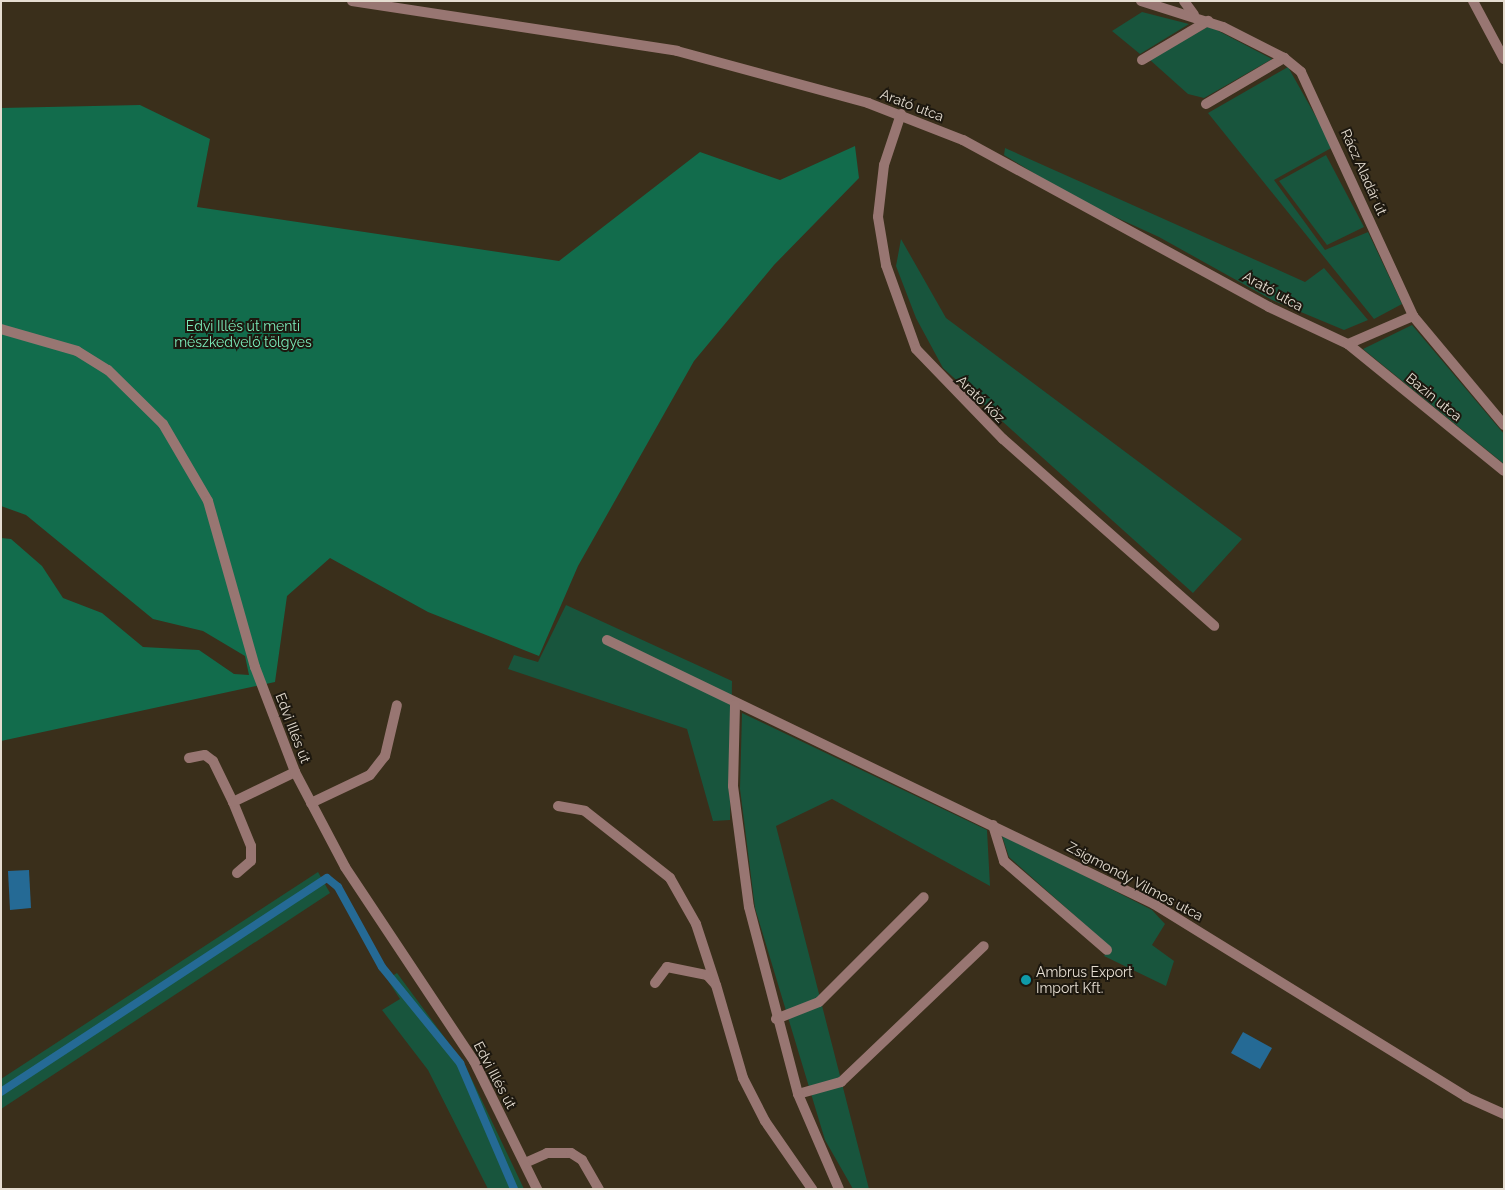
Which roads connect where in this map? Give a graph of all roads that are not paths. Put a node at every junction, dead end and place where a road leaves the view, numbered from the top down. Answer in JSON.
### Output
{"nodes":[{"id":1,"x":352,"y":1,"type":"edge"},
{"id":2,"x":1141,"y":1,"type":"edge"},
{"id":3,"x":1184,"y":1,"type":"edge"},
{"id":4,"x":1473,"y":1,"type":"edge"},
{"id":5,"x":1194,"y":15,"type":"junction"},
{"id":6,"x":1208,"y":21,"type":"junction"},
{"id":7,"x":1284,"y":58,"type":"junction"},
{"id":8,"x":1504,"y":59,"type":"edge"},
{"id":9,"x":1142,"y":60,"type":"dead end"},
{"id":10,"x":1206,"y":104,"type":"dead end"},
{"id":11,"x":901,"y":114,"type":"junction"},
{"id":12,"x":1413,"y":316,"type":"junction"},
{"id":13,"x":1,"y":329,"type":"edge"},
{"id":14,"x":1348,"y":344,"type":"junction"},
{"id":15,"x":1504,"y":425,"type":"edge"},
{"id":16,"x":1504,"y":471,"type":"edge"},
{"id":17,"x":1214,"y":626,"type":"dead end"},
{"id":18,"x":606,"y":640,"type":"dead end"},
{"id":19,"x":735,"y":705,"type":"junction"},
{"id":20,"x":397,"y":706,"type":"dead end"},
{"id":21,"x":189,"y":758,"type":"dead end"},
{"id":22,"x":295,"y":772,"type":"junction"},
{"id":23,"x":233,"y":802,"type":"junction"},
{"id":24,"x":311,"y":803,"type":"junction"},
{"id":25,"x":558,"y":806,"type":"dead end"},
{"id":26,"x":993,"y":825,"type":"junction"},
{"id":27,"x":237,"y":873,"type":"dead end"},
{"id":28,"x":924,"y":897,"type":"dead end"},
{"id":29,"x":984,"y":946,"type":"dead end"},
{"id":30,"x":1106,"y":950,"type":"dead end"},
{"id":31,"x":655,"y":983,"type":"dead end"},
{"id":32,"x":716,"y":985,"type":"junction"},
{"id":33,"x":776,"y":1019,"type":"junction"},
{"id":34,"x":798,"y":1094,"type":"junction"},
{"id":35,"x":1504,"y":1114,"type":"edge"},
{"id":36,"x":525,"y":1163,"type":"junction"},
{"id":37,"x":536,"y":1189,"type":"edge"},
{"id":38,"x":599,"y":1189,"type":"edge"},
{"id":39,"x":812,"y":1189,"type":"edge"},
{"id":40,"x":839,"y":1189,"type":"edge"}],
"edges":[{"from":1,"to":11,"type":"street","name":"Arató utca"},
{"from":2,"to":5,"type":"street","name":"Rácz Aladár út"},
{"from":3,"to":5,"type":"street"},
{"from":4,"to":8,"type":"street"},
{"from":5,"to":6,"type":"street","name":"Rácz Aladár út"},
{"from":6,"to":7,"type":"street","name":"Rácz Aladár út"},
{"from":6,"to":9,"type":"street"},
{"from":7,"to":10,"type":"street"},
{"from":7,"to":12,"type":"street","name":"Rácz Aladár út"},
{"from":11,"to":14,"type":"street","name":"Arató utca"},
{"from":11,"to":17,"type":"street","name":"Arató köz"},
{"from":12,"to":14,"type":"street"},
{"from":12,"to":15,"type":"street","name":"Rácz Aladár út"},
{"from":13,"to":22,"type":"street","name":"Edvi Illés út"},
{"from":14,"to":16,"type":"street","name":"Bazin utca"},
{"from":18,"to":19,"type":"street","name":"Zsigmondy Vilmos utca"},
{"from":19,"to":26,"type":"street","name":"Zsigmondy Vilmos utca"},
{"from":19,"to":33,"type":"street"},
{"from":20,"to":24,"type":"street"},
{"from":21,"to":23,"type":"street"},
{"from":22,"to":23,"type":"street"},
{"from":22,"to":24,"type":"street","name":"Edvi Illés út"},
{"from":23,"to":27,"type":"street"},
{"from":24,"to":36,"type":"street","name":"Edvi Illés út"},
{"from":25,"to":32,"type":"street"},
{"from":26,"to":30,"type":"street"},
{"from":26,"to":35,"type":"street","name":"Zsigmondy Vilmos utca"},
{"from":28,"to":33,"type":"street"},
{"from":29,"to":34,"type":"street"},
{"from":31,"to":32,"type":"street"},
{"from":32,"to":39,"type":"street"},
{"from":33,"to":34,"type":"street"},
{"from":34,"to":40,"type":"street"},
{"from":36,"to":37,"type":"street","name":"Edvi Illés út"},
{"from":36,"to":38,"type":"street"}]}
